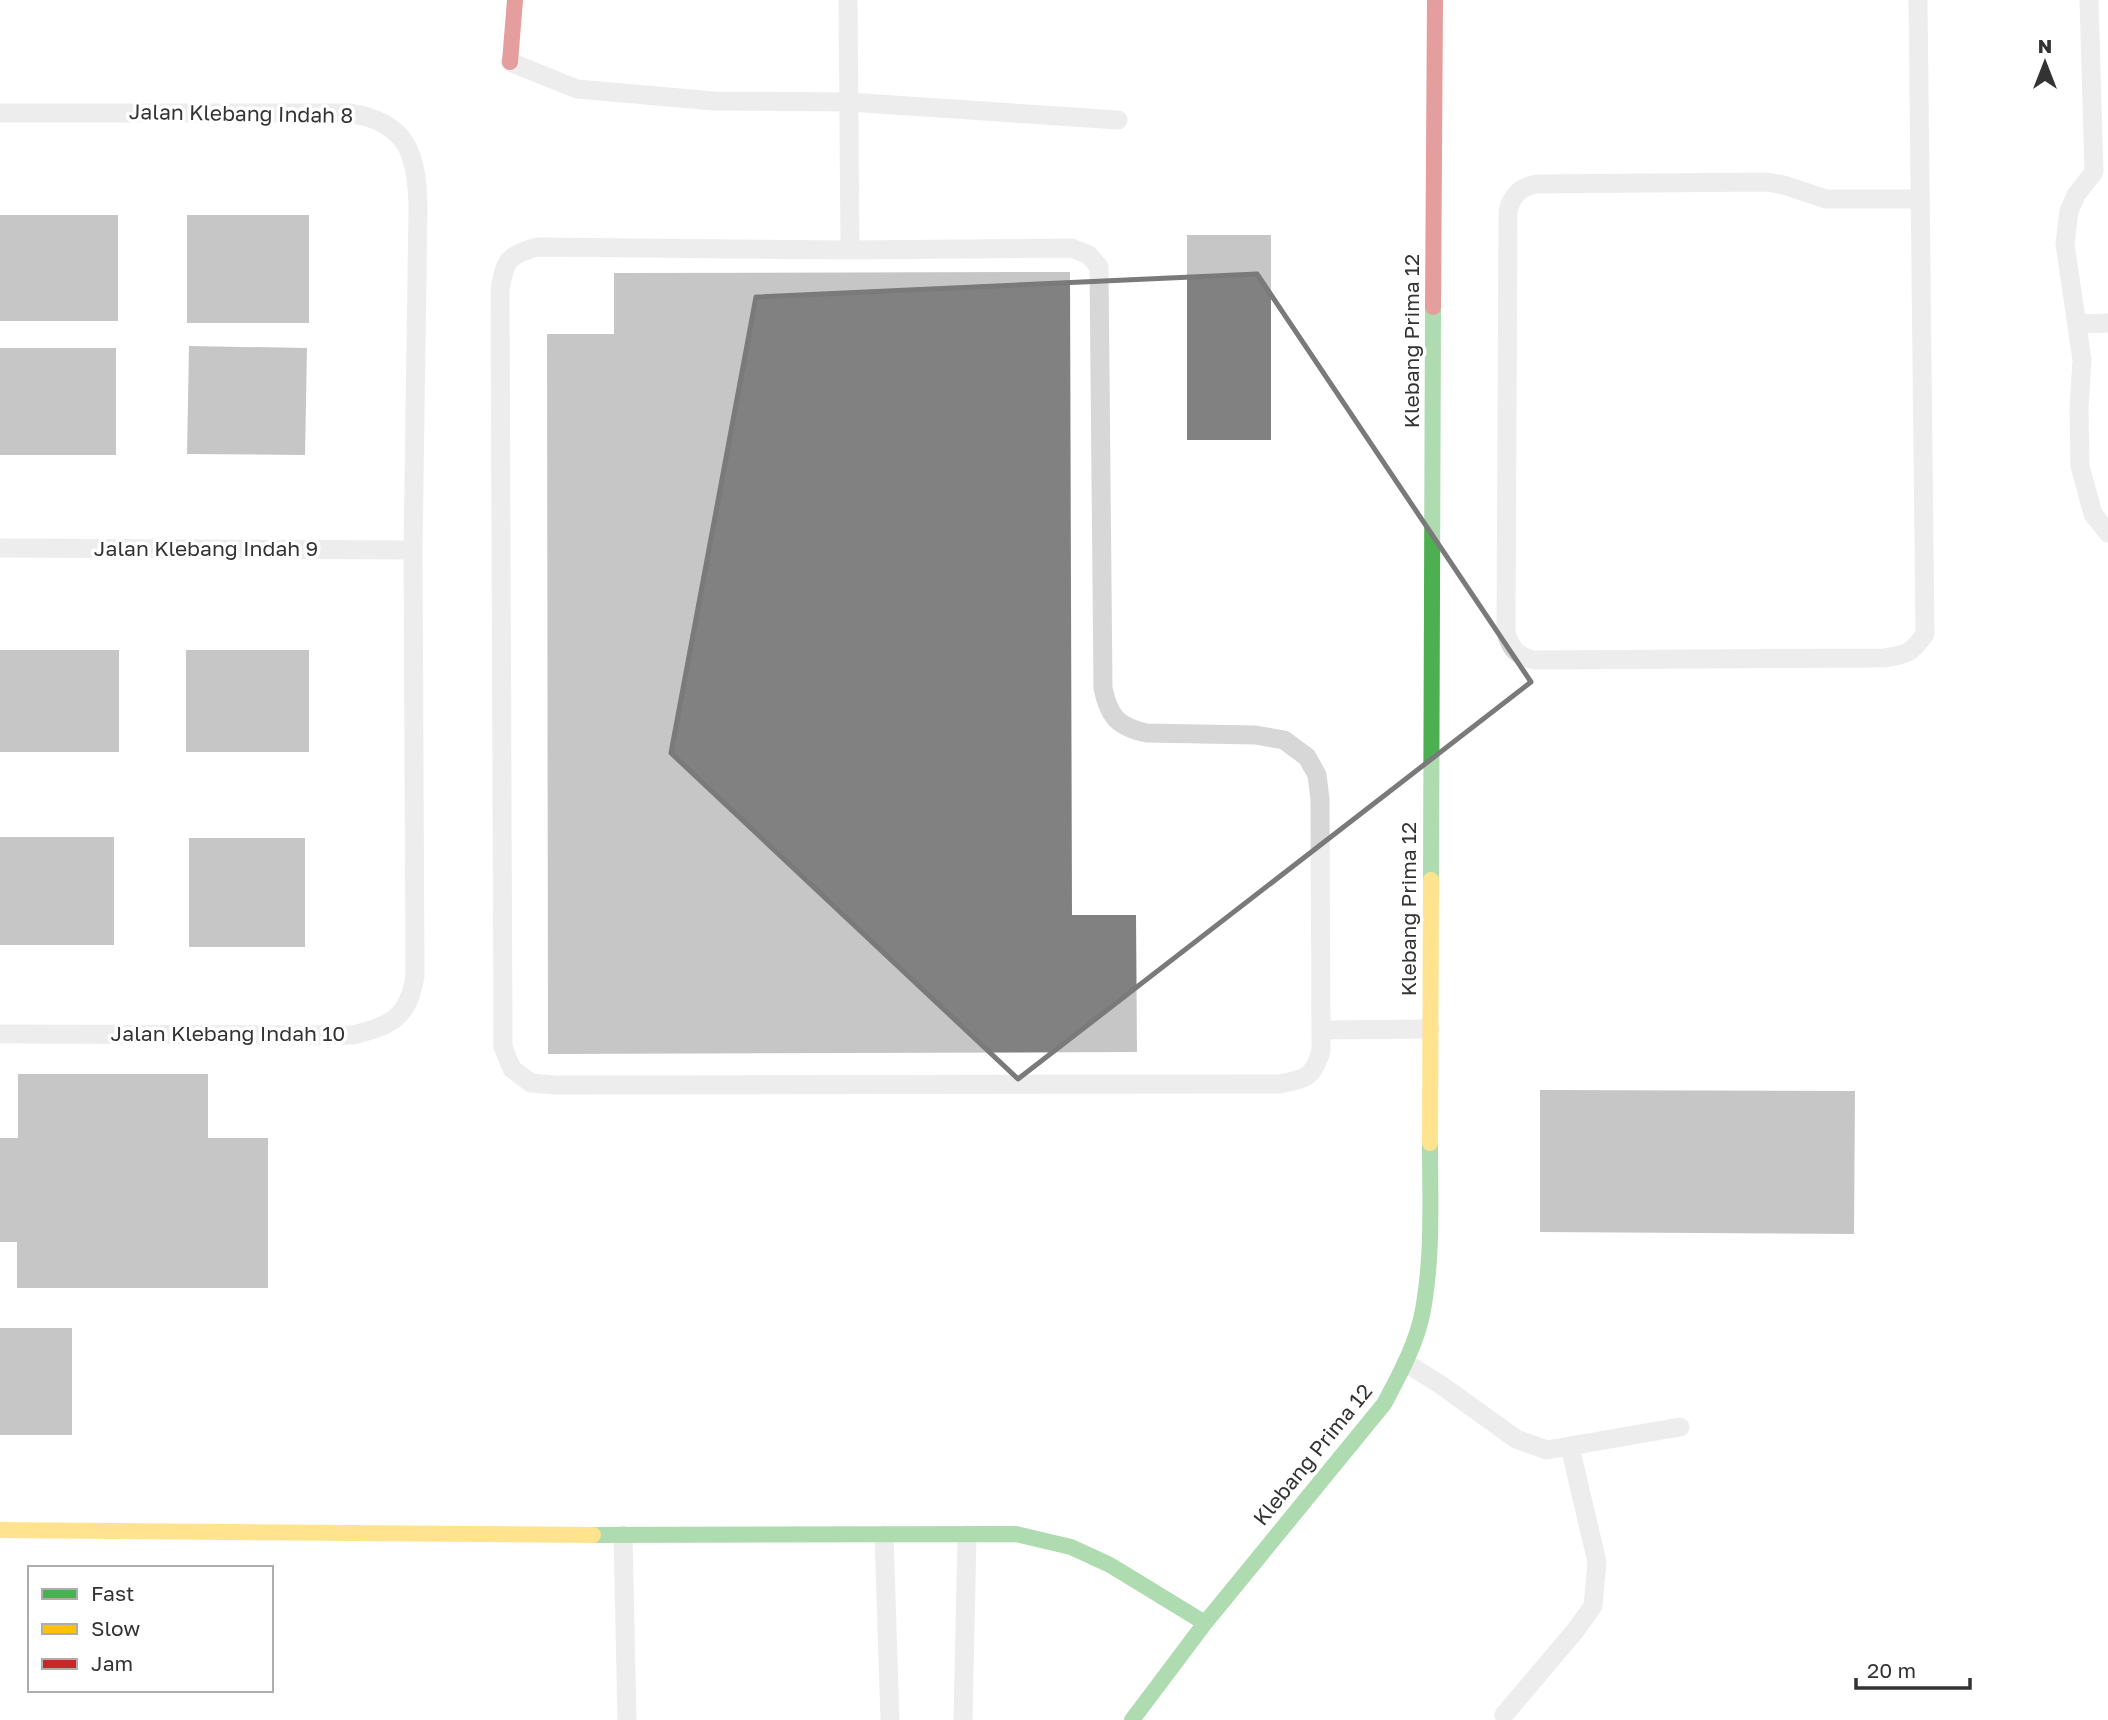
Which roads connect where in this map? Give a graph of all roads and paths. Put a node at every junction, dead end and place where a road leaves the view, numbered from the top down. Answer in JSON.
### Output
{"nodes":[{"id":1,"x":515,"y":0,"type":"edge"},
{"id":2,"x":848,"y":0,"type":"edge"},
{"id":3,"x":1435,"y":0,"type":"edge"},
{"id":4,"x":1918,"y":0,"type":"edge"},
{"id":5,"x":2089,"y":0,"type":"edge"},
{"id":6,"x":510,"y":62,"type":"joint"},
{"id":7,"x":849,"y":102,"type":"junction"},
{"id":8,"x":0,"y":113,"type":"edge"},
{"id":9,"x":1118,"y":120,"type":"dead end"},
{"id":10,"x":2101,"y":178,"type":"edge"},
{"id":11,"x":1920,"y":199,"type":"junction"},
{"id":12,"x":850,"y":250,"type":"junction"},
{"id":13,"x":2108,"y":323,"type":"edge"},
{"id":14,"x":2078,"y":324,"type":"junction"},
{"id":15,"x":2108,"y":533,"type":"edge"},
{"id":16,"x":0,"y":548,"type":"edge"},
{"id":17,"x":413,"y":550,"type":"junction"},
{"id":18,"x":1430,"y":1029,"type":"junction"},
{"id":19,"x":1321,"y":1031,"type":"junction"},
{"id":20,"x":0,"y":1034,"type":"edge"},
{"id":21,"x":1406,"y":1363,"type":"junction"},
{"id":22,"x":1680,"y":1427,"type":"dead end"},
{"id":23,"x":1570,"y":1447,"type":"junction"},
{"id":24,"x":0,"y":1530,"type":"edge"},
{"id":25,"x":623,"y":1535,"type":"junction"},
{"id":26,"x":884,"y":1535,"type":"junction"},
{"id":27,"x":967,"y":1535,"type":"junction"},
{"id":28,"x":1205,"y":1623,"type":"junction"},
{"id":29,"x":1504,"y":1715,"type":"dead end"},
{"id":30,"x":627,"y":1720,"type":"edge"},
{"id":31,"x":890,"y":1720,"type":"edge"},
{"id":32,"x":963,"y":1720,"type":"edge"},
{"id":33,"x":1132,"y":1720,"type":"edge"}],
"edges":[{"from":1,"to":6,"type":"street"},
{"from":2,"to":7,"type":"lane"},
{"from":3,"to":18,"type":"street","name":"Klebang Prima 12"},
{"from":4,"to":11,"type":"lane"},
{"from":5,"to":10,"type":"lane"},
{"from":6,"to":7,"type":"lane"},
{"from":7,"to":9,"type":"lane"},
{"from":7,"to":12,"type":"lane"},
{"from":8,"to":17,"type":"lane","name":"Jalan Klebang Indah 8"},
{"from":10,"to":14,"type":"lane"},
{"from":11,"to":11,"type":"lane"},
{"from":12,"to":19,"type":"lane"},
{"from":12,"to":19,"type":"lane"},
{"from":13,"to":14,"type":"lane"},
{"from":14,"to":15,"type":"lane"},
{"from":16,"to":17,"type":"lane","name":"Jalan Klebang Indah 9"},
{"from":17,"to":20,"type":"lane","name":"Jalan Klebang Indah 10"},
{"from":18,"to":19,"type":"lane"},
{"from":18,"to":21,"type":"street","name":"Klebang Prima 12"},
{"from":21,"to":23,"type":"lane"},
{"from":21,"to":28,"type":"street","name":"Klebang Prima 12"},
{"from":22,"to":23,"type":"lane"},
{"from":23,"to":29,"type":"lane"},
{"from":24,"to":25,"type":"street"},
{"from":25,"to":26,"type":"street"},
{"from":25,"to":30,"type":"lane"},
{"from":26,"to":27,"type":"street"},
{"from":26,"to":31,"type":"lane"},
{"from":27,"to":28,"type":"street"},
{"from":27,"to":32,"type":"lane"},
{"from":28,"to":33,"type":"street","name":"Klebang Prima 12"}]}
